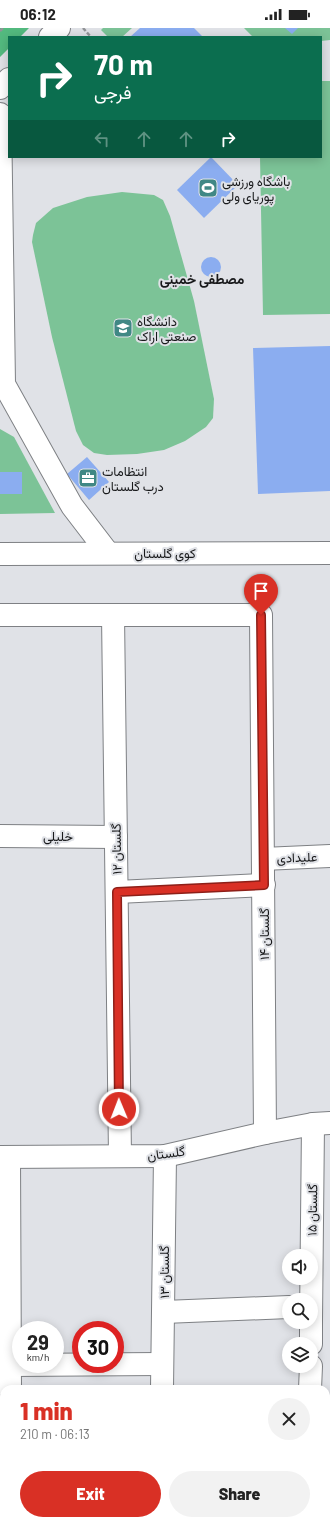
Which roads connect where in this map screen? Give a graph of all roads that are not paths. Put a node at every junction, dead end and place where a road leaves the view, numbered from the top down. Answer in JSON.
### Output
{"nodes":[{"id":1,"x":59,"y":28,"type":"edge"},
{"id":2,"x":51,"y":36,"type":"edge"},
{"id":3,"x":8,"y":80,"type":"edge"},
{"id":4,"x":0,"y":88,"type":"edge"},
{"id":5,"x":0,"y":114,"type":"edge"},
{"id":6,"x":1,"y":384,"type":"edge"},
{"id":7,"x":108,"y":553,"type":"junction"},
{"id":8,"x":330,"y":553,"type":"edge"},
{"id":9,"x":0,"y":554,"type":"edge"},
{"id":10,"x":0,"y":615,"type":"edge"},
{"id":11,"x":113,"y":615,"type":"junction"},
{"id":12,"x":0,"y":836,"type":"edge"},
{"id":13,"x":116,"y":836,"type":"junction"},
{"id":14,"x":330,"y":856,"type":"edge"},
{"id":15,"x":263,"y":858,"type":"junction"},
{"id":16,"x":264,"y":885,"type":"junction"},
{"id":17,"x":117,"y":892,"type":"junction"},
{"id":18,"x":322,"y":1124,"type":"edge"},
{"id":19,"x":265,"y":1133,"type":"junction"},
{"id":20,"x":120,"y":1156,"type":"junction"},
{"id":21,"x":165,"y":1156,"type":"junction"},
{"id":22,"x":5,"y":1157,"type":"edge"},
{"id":23,"x":312,"y":1293,"type":"edge"},
{"id":24,"x":282,"y":1307,"type":"edge"},
{"id":25,"x":5,"y":1312,"type":"edge"},
{"id":26,"x":164,"y":1312,"type":"junction"},
{"id":27,"x":162,"y":1364,"type":"junction"},
{"id":28,"x":10,"y":1365,"type":"junction"},
{"id":29,"x":311,"y":1373,"type":"edge"},
{"id":30,"x":10,"y":1385,"type":"edge"},
{"id":31,"x":162,"y":1385,"type":"edge"},
{"id":32,"x":310,"y":1385,"type":"edge"}],
"edges":[{"from":1,"to":2,"type":"street"},
{"from":3,"to":4,"type":"street"},
{"from":5,"to":6,"type":"street"},
{"from":6,"to":7,"type":"street"},
{"from":7,"to":8,"type":"street","name":"کوی گلستان"},
{"from":7,"to":9,"type":"street","name":"کوی گلستان"},
{"from":10,"to":11,"type":"street"},
{"from":11,"to":13,"type":"street","name":"گلستان ۱۲"},
{"from":11,"to":15,"type":"street","name":"گلستان ۱۴"},
{"from":12,"to":13,"type":"street","name":"خلیلی"},
{"from":13,"to":17,"type":"street","name":"گلستان ۱۲"},
{"from":14,"to":15,"type":"street","name":"علیدادی"},
{"from":15,"to":16,"type":"street","name":"گلستان ۱۴"},
{"from":16,"to":17,"type":"street"},
{"from":16,"to":19,"type":"street","name":"گلستان ۱۴"},
{"from":17,"to":20,"type":"street","name":"گلستان ۱۲"},
{"from":18,"to":19,"type":"street","name":"گلستان"},
{"from":18,"to":23,"type":"street","name":"گلستان ۱۵"},
{"from":19,"to":21,"type":"street","name":"گلستان"},
{"from":20,"to":21,"type":"street","name":"گلستان"},
{"from":20,"to":22,"type":"street","name":"گلستان"},
{"from":21,"to":26,"type":"street","name":"گلستان ۱۳"},
{"from":22,"to":25,"type":"street"},
{"from":24,"to":26,"type":"street"},
{"from":25,"to":28,"type":"street"},
{"from":26,"to":27,"type":"street","name":"گلستان ۱۳"},
{"from":27,"to":28,"type":"street"},
{"from":27,"to":31,"type":"street","name":"گلستان ۱۳"},
{"from":28,"to":30,"type":"street"},
{"from":29,"to":32,"type":"street"}]}
